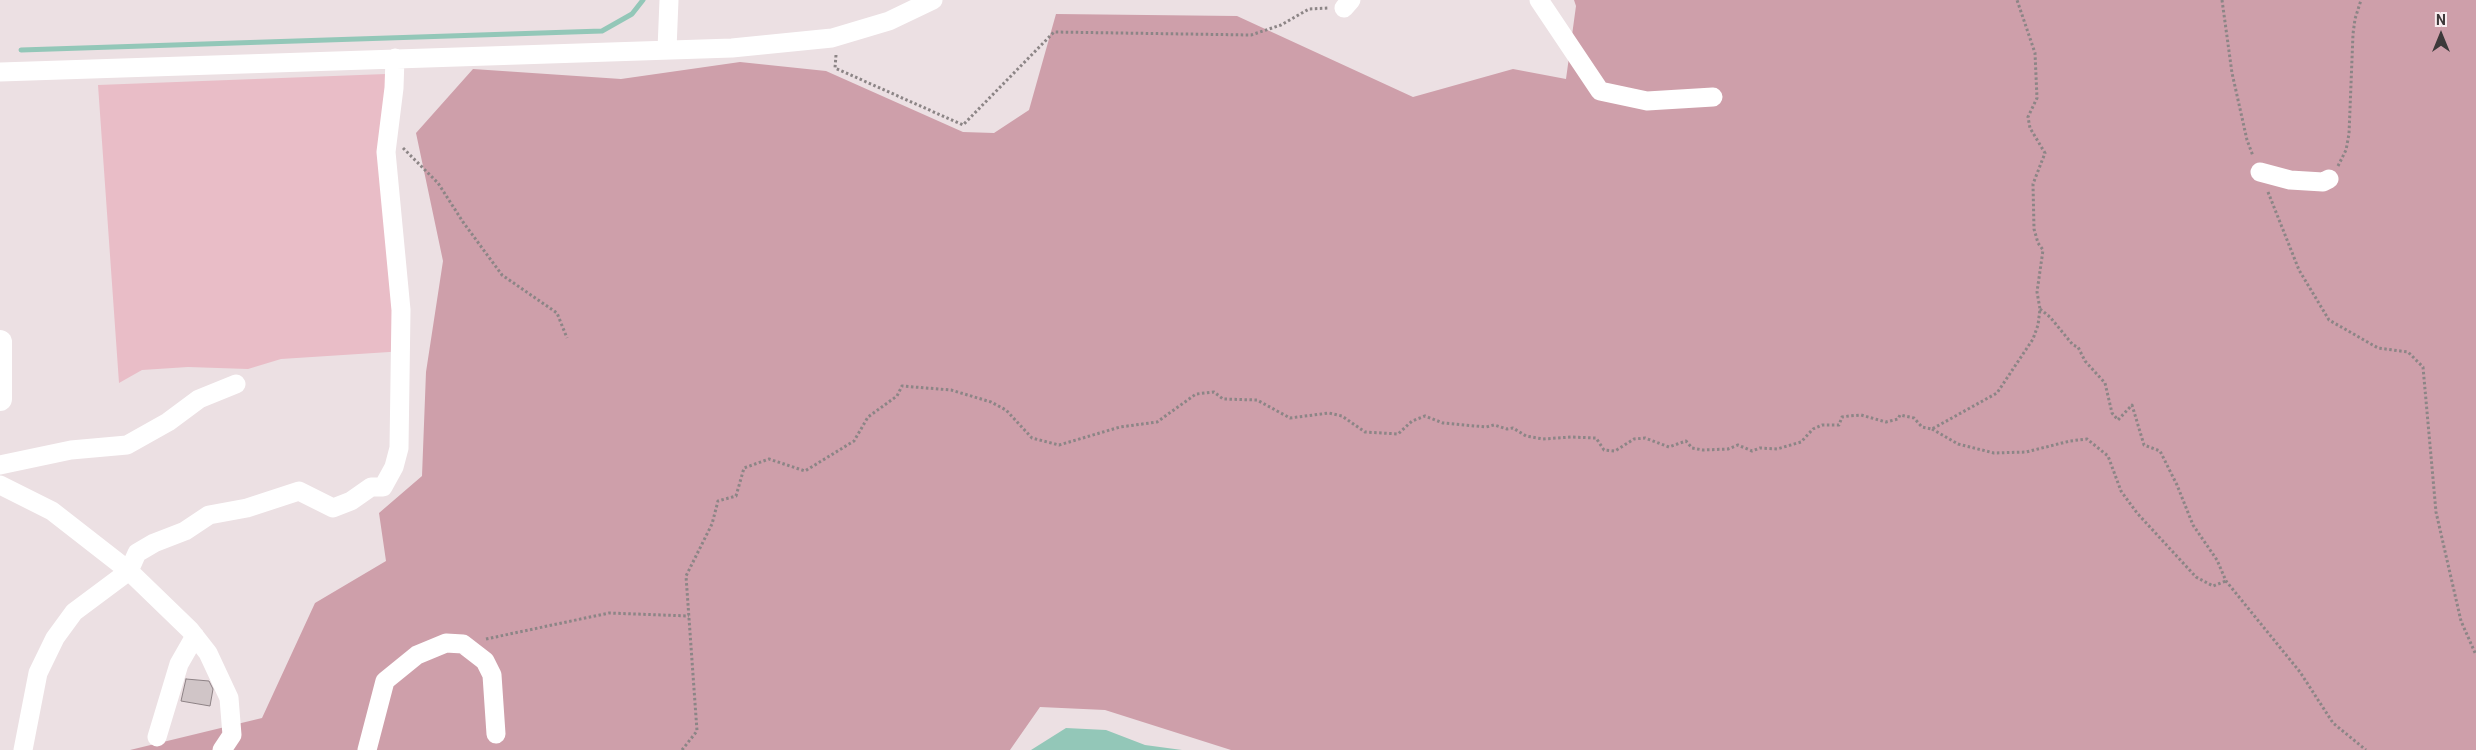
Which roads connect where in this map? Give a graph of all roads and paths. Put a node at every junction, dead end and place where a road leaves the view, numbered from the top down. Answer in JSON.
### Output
{"nodes":[{"id":1,"x":669,"y":0,"type":"edge"},
{"id":2,"x":933,"y":0,"type":"edge"},
{"id":3,"x":1539,"y":0,"type":"edge"},
{"id":4,"x":2017,"y":0,"type":"edge"},
{"id":5,"x":2222,"y":0,"type":"edge"},
{"id":6,"x":2361,"y":0,"type":"edge"},
{"id":7,"x":1347,"y":4,"type":"edge"},
{"id":8,"x":667,"y":49,"type":"junction"},
{"id":9,"x":836,"y":49,"type":"dead end"},
{"id":10,"x":395,"y":58,"type":"junction"},
{"id":11,"x":0,"y":72,"type":"edge"},
{"id":12,"x":1713,"y":97,"type":"dead end"},
{"id":13,"x":389,"y":130,"type":"junction"},
{"id":14,"x":2260,"y":172,"type":"junction"},
{"id":15,"x":2329,"y":179,"type":"joint"},
{"id":16,"x":2040,"y":309,"type":"junction"},
{"id":17,"x":566,"y":338,"type":"dead end"},
{"id":18,"x":0,"y":342,"type":"edge"},
{"id":19,"x":236,"y":384,"type":"dead end"},
{"id":20,"x":0,"y":399,"type":"edge"},
{"id":21,"x":1932,"y":429,"type":"junction"},
{"id":22,"x":0,"y":465,"type":"edge"},
{"id":23,"x":0,"y":485,"type":"edge"},
{"id":24,"x":129,"y":571,"type":"junction"},
{"id":25,"x":2226,"y":581,"type":"junction"},
{"id":26,"x":690,"y":616,"type":"junction"},
{"id":27,"x":195,"y":636,"type":"junction"},
{"id":28,"x":463,"y":644,"type":"junction"},
{"id":29,"x":2476,"y":656,"type":"edge"},
{"id":30,"x":496,"y":734,"type":"dead end"},
{"id":31,"x":157,"y":737,"type":"dead end"},
{"id":32,"x":23,"y":750,"type":"edge"},
{"id":33,"x":222,"y":750,"type":"edge"},
{"id":34,"x":367,"y":750,"type":"edge"},
{"id":35,"x":682,"y":750,"type":"edge"},
{"id":36,"x":2366,"y":750,"type":"edge"}],
"edges":[{"from":1,"to":8,"type":"street"},
{"from":2,"to":8,"type":"street"},
{"from":3,"to":12,"type":"street"},
{"from":4,"to":16,"type":"path"},
{"from":5,"to":14,"type":"path"},
{"from":6,"to":15,"type":"path"},
{"from":7,"to":9,"type":"path"},
{"from":8,"to":10,"type":"street"},
{"from":10,"to":11,"type":"street"},
{"from":10,"to":13,"type":"street"},
{"from":13,"to":17,"type":"path"},
{"from":13,"to":24,"type":"street"},
{"from":14,"to":15,"type":"street"},
{"from":14,"to":29,"type":"path"},
{"from":16,"to":21,"type":"path"},
{"from":16,"to":25,"type":"path"},
{"from":18,"to":20,"type":"main road"},
{"from":19,"to":22,"type":"street"},
{"from":21,"to":25,"type":"path"},
{"from":21,"to":26,"type":"path"},
{"from":23,"to":24,"type":"street"},
{"from":24,"to":27,"type":"street"},
{"from":24,"to":32,"type":"street"},
{"from":25,"to":36,"type":"path"},
{"from":26,"to":28,"type":"path"},
{"from":26,"to":35,"type":"path"},
{"from":27,"to":31,"type":"street"},
{"from":27,"to":33,"type":"street"},
{"from":28,"to":30,"type":"street"},
{"from":28,"to":34,"type":"street"}]}
